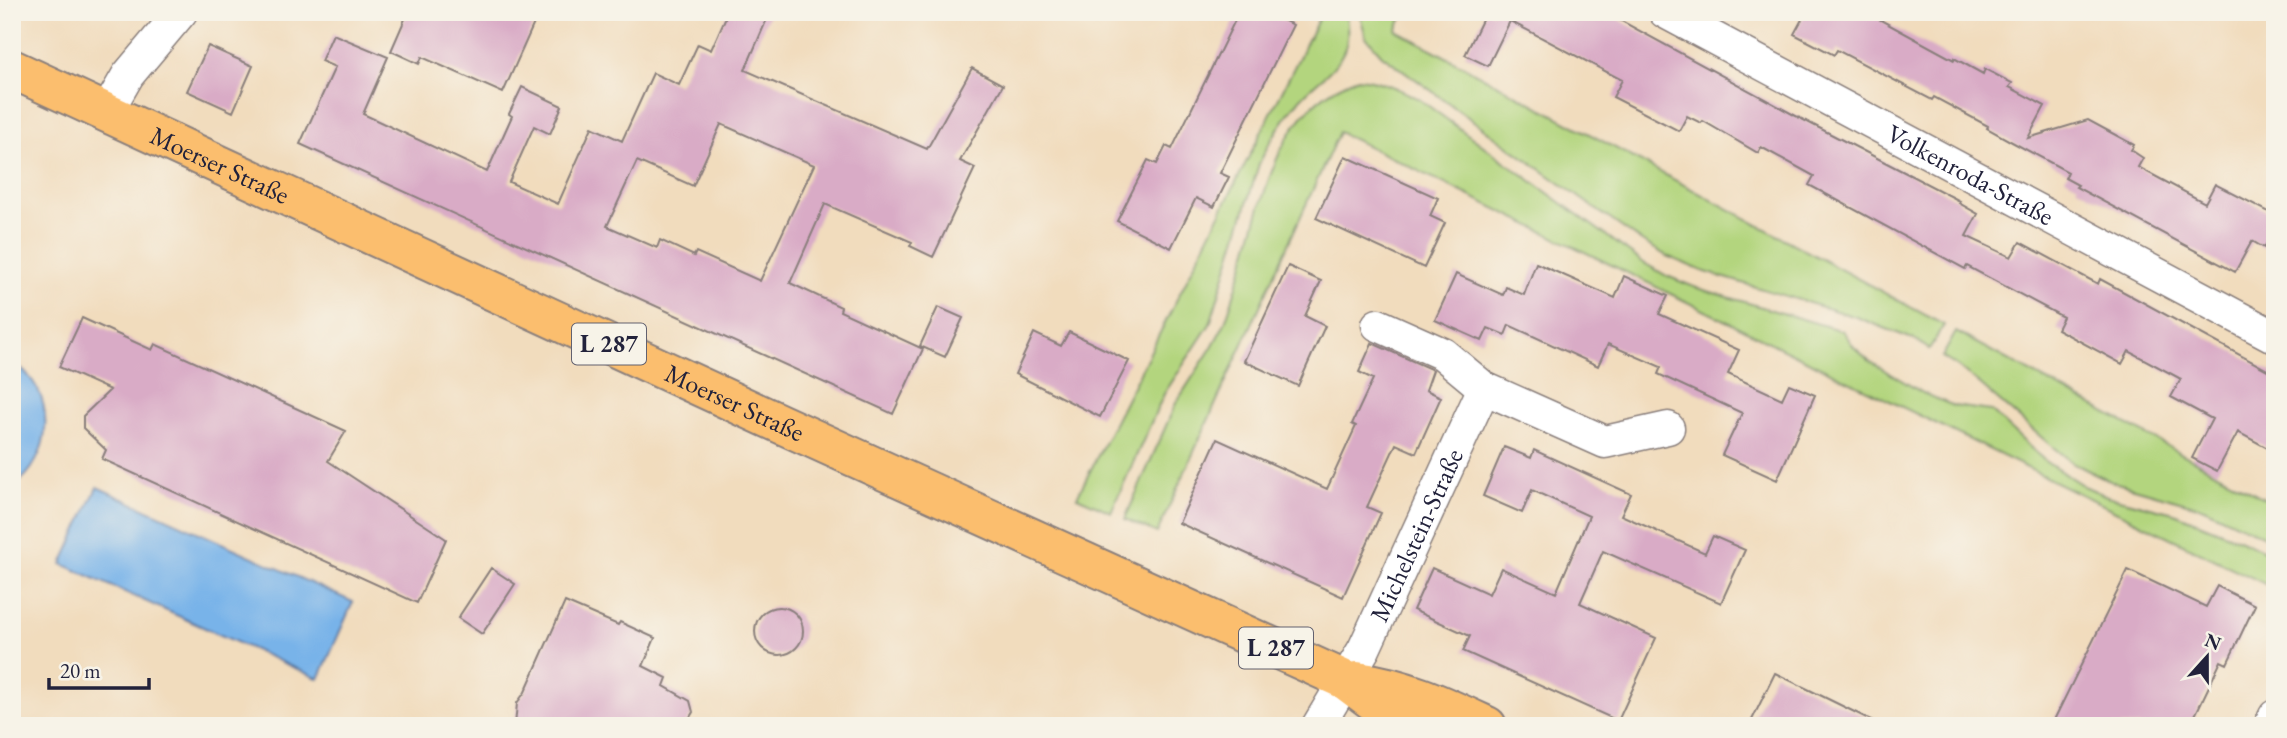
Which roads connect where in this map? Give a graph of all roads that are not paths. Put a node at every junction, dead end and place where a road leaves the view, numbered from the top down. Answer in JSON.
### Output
{"nodes":[{"id":1,"x":181,"y":12,"type":"edge"},
{"id":2,"x":1665,"y":12,"type":"edge"},
{"id":3,"x":12,"y":69,"type":"edge"},
{"id":4,"x":106,"y":113,"type":"junction"},
{"id":5,"x":1378,"y":325,"type":"dead end"},
{"id":6,"x":2275,"y":337,"type":"edge"},
{"id":7,"x":1484,"y":388,"type":"junction"},
{"id":8,"x":1668,"y":428,"type":"dead end"},
{"id":9,"x":1345,"y":680,"type":"junction"},
{"id":10,"x":2275,"y":716,"type":"edge"},
{"id":11,"x":1318,"y":726,"type":"edge"},
{"id":12,"x":1417,"y":726,"type":"edge"},
{"id":13,"x":1487,"y":726,"type":"edge"},
{"id":14,"x":2270,"y":726,"type":"edge"}],
"edges":[{"from":1,"to":4,"type":"street"},
{"from":2,"to":6,"type":"street","name":"Volkenroda-Straße"},
{"from":3,"to":4,"type":"main road","name":"Moerser Straße","number":"L 287"},
{"from":4,"to":9,"type":"main road","name":"Moerser Straße","number":"L 287"},
{"from":5,"to":7,"type":"street"},
{"from":7,"to":8,"type":"street"},
{"from":7,"to":9,"type":"street","name":"Michelstein-Straße"},
{"from":9,"to":11,"type":"street","name":"Michelstein-Straße"},
{"from":9,"to":12,"type":"main road","name":"Moerser Straße","number":"L 287"},
{"from":9,"to":13,"type":"main road","name":"Moerser Straße","number":"L 287"},
{"from":10,"to":14,"type":"street"}]}
